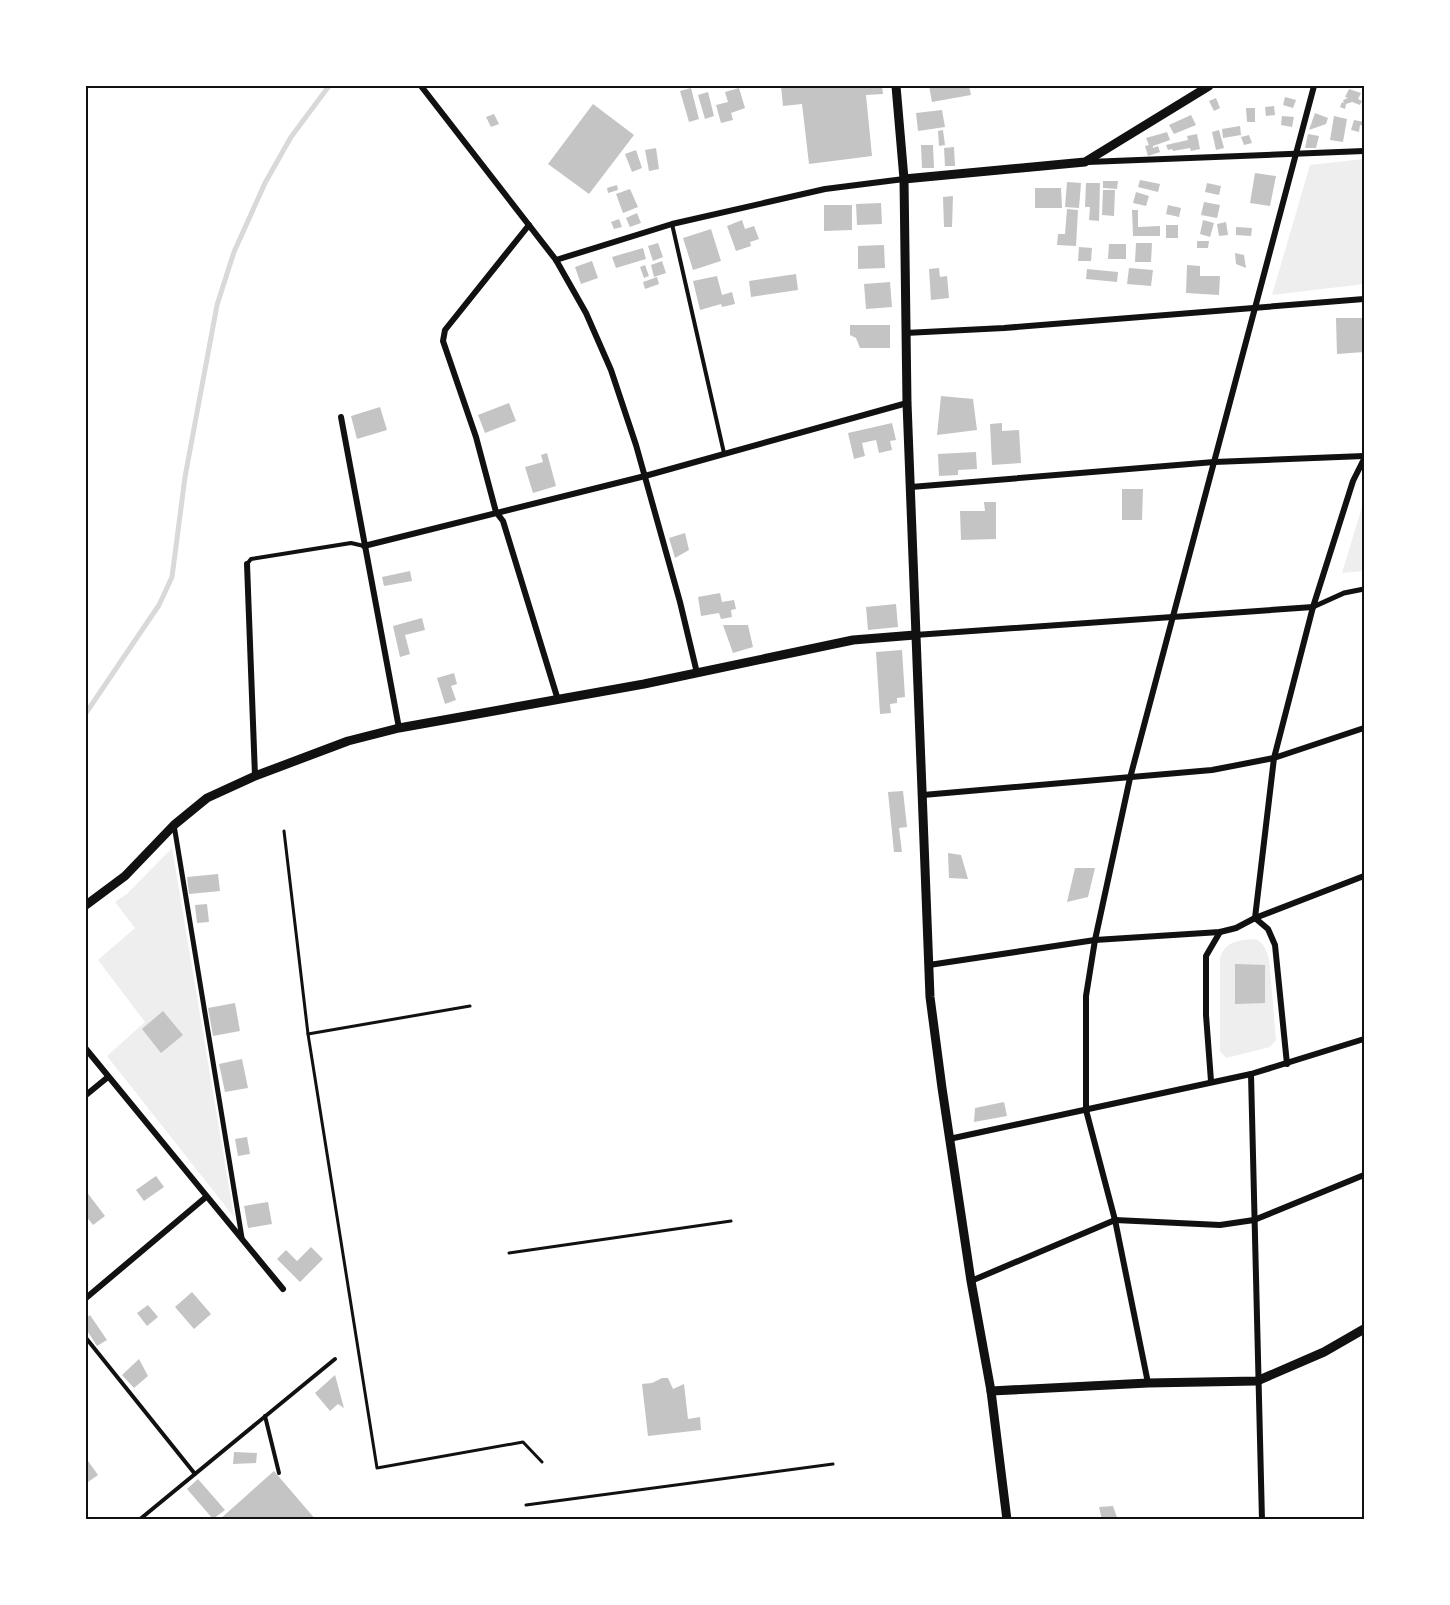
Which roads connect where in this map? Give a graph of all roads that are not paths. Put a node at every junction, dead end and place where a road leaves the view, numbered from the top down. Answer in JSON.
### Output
{"nodes":[{"id":1,"x":421,"y":86,"type":"edge"},
{"id":2,"x":896,"y":86,"type":"edge"},
{"id":3,"x":1209,"y":86,"type":"edge"},
{"id":4,"x":1314,"y":86,"type":"edge"},
{"id":5,"x":1365,"y":151,"type":"edge"},
{"id":6,"x":1297,"y":154,"type":"junction"},
{"id":7,"x":1085,"y":162,"type":"junction"},
{"id":8,"x":904,"y":179,"type":"junction"},
{"id":9,"x":672,"y":224,"type":"junction"},
{"id":10,"x":530,"y":225,"type":"junction"},
{"id":11,"x":556,"y":260,"type":"junction"},
{"id":12,"x":1365,"y":299,"type":"edge"},
{"id":13,"x":1256,"y":308,"type":"junction"},
{"id":14,"x":905,"y":333,"type":"junction"},
{"id":15,"x":907,"y":403,"type":"junction"},
{"id":16,"x":341,"y":417,"type":"dead end"},
{"id":17,"x":724,"y":453,"type":"junction"},
{"id":18,"x":1365,"y":457,"type":"edge"},
{"id":19,"x":1214,"y":462,"type":"junction"},
{"id":20,"x":645,"y":476,"type":"junction"},
{"id":21,"x":911,"y":487,"type":"junction"},
{"id":22,"x":496,"y":512,"type":"junction"},
{"id":23,"x":364,"y":546,"type":"junction"},
{"id":24,"x":247,"y":564,"type":"joint"},
{"id":25,"x":1365,"y":589,"type":"edge"},
{"id":26,"x":1313,"y":607,"type":"junction"},
{"id":27,"x":1175,"y":615,"type":"junction"},
{"id":28,"x":915,"y":635,"type":"junction"},
{"id":29,"x":697,"y":673,"type":"junction"},
{"id":30,"x":558,"y":700,"type":"junction"},
{"id":31,"x":399,"y":728,"type":"junction"},
{"id":32,"x":1365,"y":728,"type":"edge"},
{"id":33,"x":1274,"y":758,"type":"junction"},
{"id":34,"x":255,"y":776,"type":"junction"},
{"id":35,"x":1130,"y":778,"type":"junction"},
{"id":36,"x":923,"y":795,"type":"junction"},
{"id":37,"x":174,"y":825,"type":"junction"},
{"id":38,"x":1365,"y":876,"type":"edge"},
{"id":39,"x":86,"y":905,"type":"edge"},
{"id":40,"x":1255,"y":918,"type":"junction"},
{"id":41,"x":1220,"y":932,"type":"junction"},
{"id":42,"x":1095,"y":940,"type":"junction"},
{"id":43,"x":929,"y":965,"type":"junction"},
{"id":44,"x":1365,"y":1039,"type":"edge"},
{"id":45,"x":86,"y":1049,"type":"edge"},
{"id":46,"x":1287,"y":1064,"type":"junction"},
{"id":47,"x":1251,"y":1074,"type":"junction"},
{"id":48,"x":108,"y":1077,"type":"junction"},
{"id":49,"x":1211,"y":1081,"type":"junction"},
{"id":50,"x":86,"y":1095,"type":"edge"},
{"id":51,"x":1086,"y":1110,"type":"junction"},
{"id":52,"x":950,"y":1139,"type":"junction"},
{"id":53,"x":1365,"y":1175,"type":"edge"},
{"id":54,"x":206,"y":1197,"type":"junction"},
{"id":55,"x":1115,"y":1220,"type":"junction"},
{"id":56,"x":1254,"y":1220,"type":"junction"},
{"id":57,"x":242,"y":1238,"type":"junction"},
{"id":58,"x":971,"y":1281,"type":"junction"},
{"id":59,"x":283,"y":1289,"type":"dead end"},
{"id":60,"x":86,"y":1298,"type":"edge"},
{"id":61,"x":1365,"y":1329,"type":"edge"},
{"id":62,"x":86,"y":1338,"type":"edge"},
{"id":63,"x":334,"y":1359,"type":"dead end"},
{"id":64,"x":1257,"y":1381,"type":"junction"},
{"id":65,"x":1148,"y":1383,"type":"junction"},
{"id":66,"x":991,"y":1392,"type":"junction"},
{"id":67,"x":265,"y":1416,"type":"junction"},
{"id":68,"x":279,"y":1473,"type":"dead end"},
{"id":69,"x":195,"y":1474,"type":"junction"},
{"id":70,"x":139,"y":1520,"type":"edge"},
{"id":71,"x":1008,"y":1520,"type":"edge"},
{"id":72,"x":1262,"y":1520,"type":"edge"}],
"edges":[{"from":1,"to":10,"type":"street"},
{"from":2,"to":8,"type":"street"},
{"from":3,"to":7,"type":"street"},
{"from":4,"to":6,"type":"street"},
{"from":5,"to":6,"type":"street"},
{"from":6,"to":7,"type":"street"},
{"from":6,"to":13,"type":"street"},
{"from":7,"to":8,"type":"street"},
{"from":8,"to":9,"type":"street"},
{"from":8,"to":14,"type":"street"},
{"from":9,"to":11,"type":"street"},
{"from":9,"to":17,"type":"lane"},
{"from":10,"to":11,"type":"street"},
{"from":10,"to":22,"type":"street"},
{"from":11,"to":20,"type":"street"},
{"from":12,"to":13,"type":"street"},
{"from":13,"to":14,"type":"street"},
{"from":13,"to":19,"type":"street"},
{"from":14,"to":15,"type":"street"},
{"from":15,"to":17,"type":"street"},
{"from":15,"to":21,"type":"street"},
{"from":16,"to":23,"type":"street"},
{"from":17,"to":20,"type":"street"},
{"from":18,"to":19,"type":"street"},
{"from":18,"to":26,"type":"street"},
{"from":19,"to":21,"type":"street"},
{"from":19,"to":27,"type":"street"},
{"from":20,"to":22,"type":"street"},
{"from":20,"to":29,"type":"street"},
{"from":21,"to":28,"type":"street"},
{"from":22,"to":23,"type":"street"},
{"from":22,"to":30,"type":"street"},
{"from":23,"to":24,"type":"lane"},
{"from":23,"to":31,"type":"street"},
{"from":24,"to":34,"type":"street"},
{"from":25,"to":26,"type":"street"},
{"from":26,"to":27,"type":"street"},
{"from":26,"to":33,"type":"street"},
{"from":27,"to":28,"type":"street"},
{"from":27,"to":35,"type":"street"},
{"from":28,"to":29,"type":"street"},
{"from":28,"to":36,"type":"street"},
{"from":29,"to":30,"type":"street"},
{"from":30,"to":31,"type":"street"},
{"from":31,"to":34,"type":"street"},
{"from":32,"to":33,"type":"street"},
{"from":33,"to":35,"type":"street"},
{"from":33,"to":40,"type":"street"},
{"from":34,"to":37,"type":"street"},
{"from":35,"to":36,"type":"street"},
{"from":35,"to":42,"type":"street"},
{"from":36,"to":43,"type":"street"},
{"from":37,"to":39,"type":"street"},
{"from":37,"to":57,"type":"street"},
{"from":38,"to":40,"type":"street"},
{"from":40,"to":41,"type":"street"},
{"from":40,"to":46,"type":"street"},
{"from":41,"to":42,"type":"street"},
{"from":41,"to":49,"type":"street"},
{"from":42,"to":43,"type":"street"},
{"from":42,"to":51,"type":"street"},
{"from":43,"to":52,"type":"street"},
{"from":44,"to":46,"type":"street"},
{"from":45,"to":48,"type":"street"},
{"from":46,"to":47,"type":"street"},
{"from":47,"to":49,"type":"street"},
{"from":47,"to":56,"type":"street"},
{"from":48,"to":50,"type":"street"},
{"from":48,"to":54,"type":"street"},
{"from":49,"to":51,"type":"street"},
{"from":51,"to":52,"type":"street"},
{"from":51,"to":55,"type":"street"},
{"from":52,"to":58,"type":"street"},
{"from":53,"to":56,"type":"street"},
{"from":54,"to":57,"type":"street"},
{"from":54,"to":60,"type":"street"},
{"from":55,"to":56,"type":"street"},
{"from":55,"to":58,"type":"street"},
{"from":55,"to":65,"type":"street"},
{"from":56,"to":64,"type":"street"},
{"from":57,"to":59,"type":"street"},
{"from":58,"to":66,"type":"street"},
{"from":61,"to":64,"type":"street"},
{"from":62,"to":69,"type":"lane"},
{"from":63,"to":67,"type":"lane"},
{"from":64,"to":65,"type":"street"},
{"from":64,"to":72,"type":"street"},
{"from":65,"to":66,"type":"street"},
{"from":66,"to":71,"type":"street"},
{"from":67,"to":68,"type":"lane"},
{"from":67,"to":69,"type":"lane"},
{"from":69,"to":70,"type":"lane"}]}
